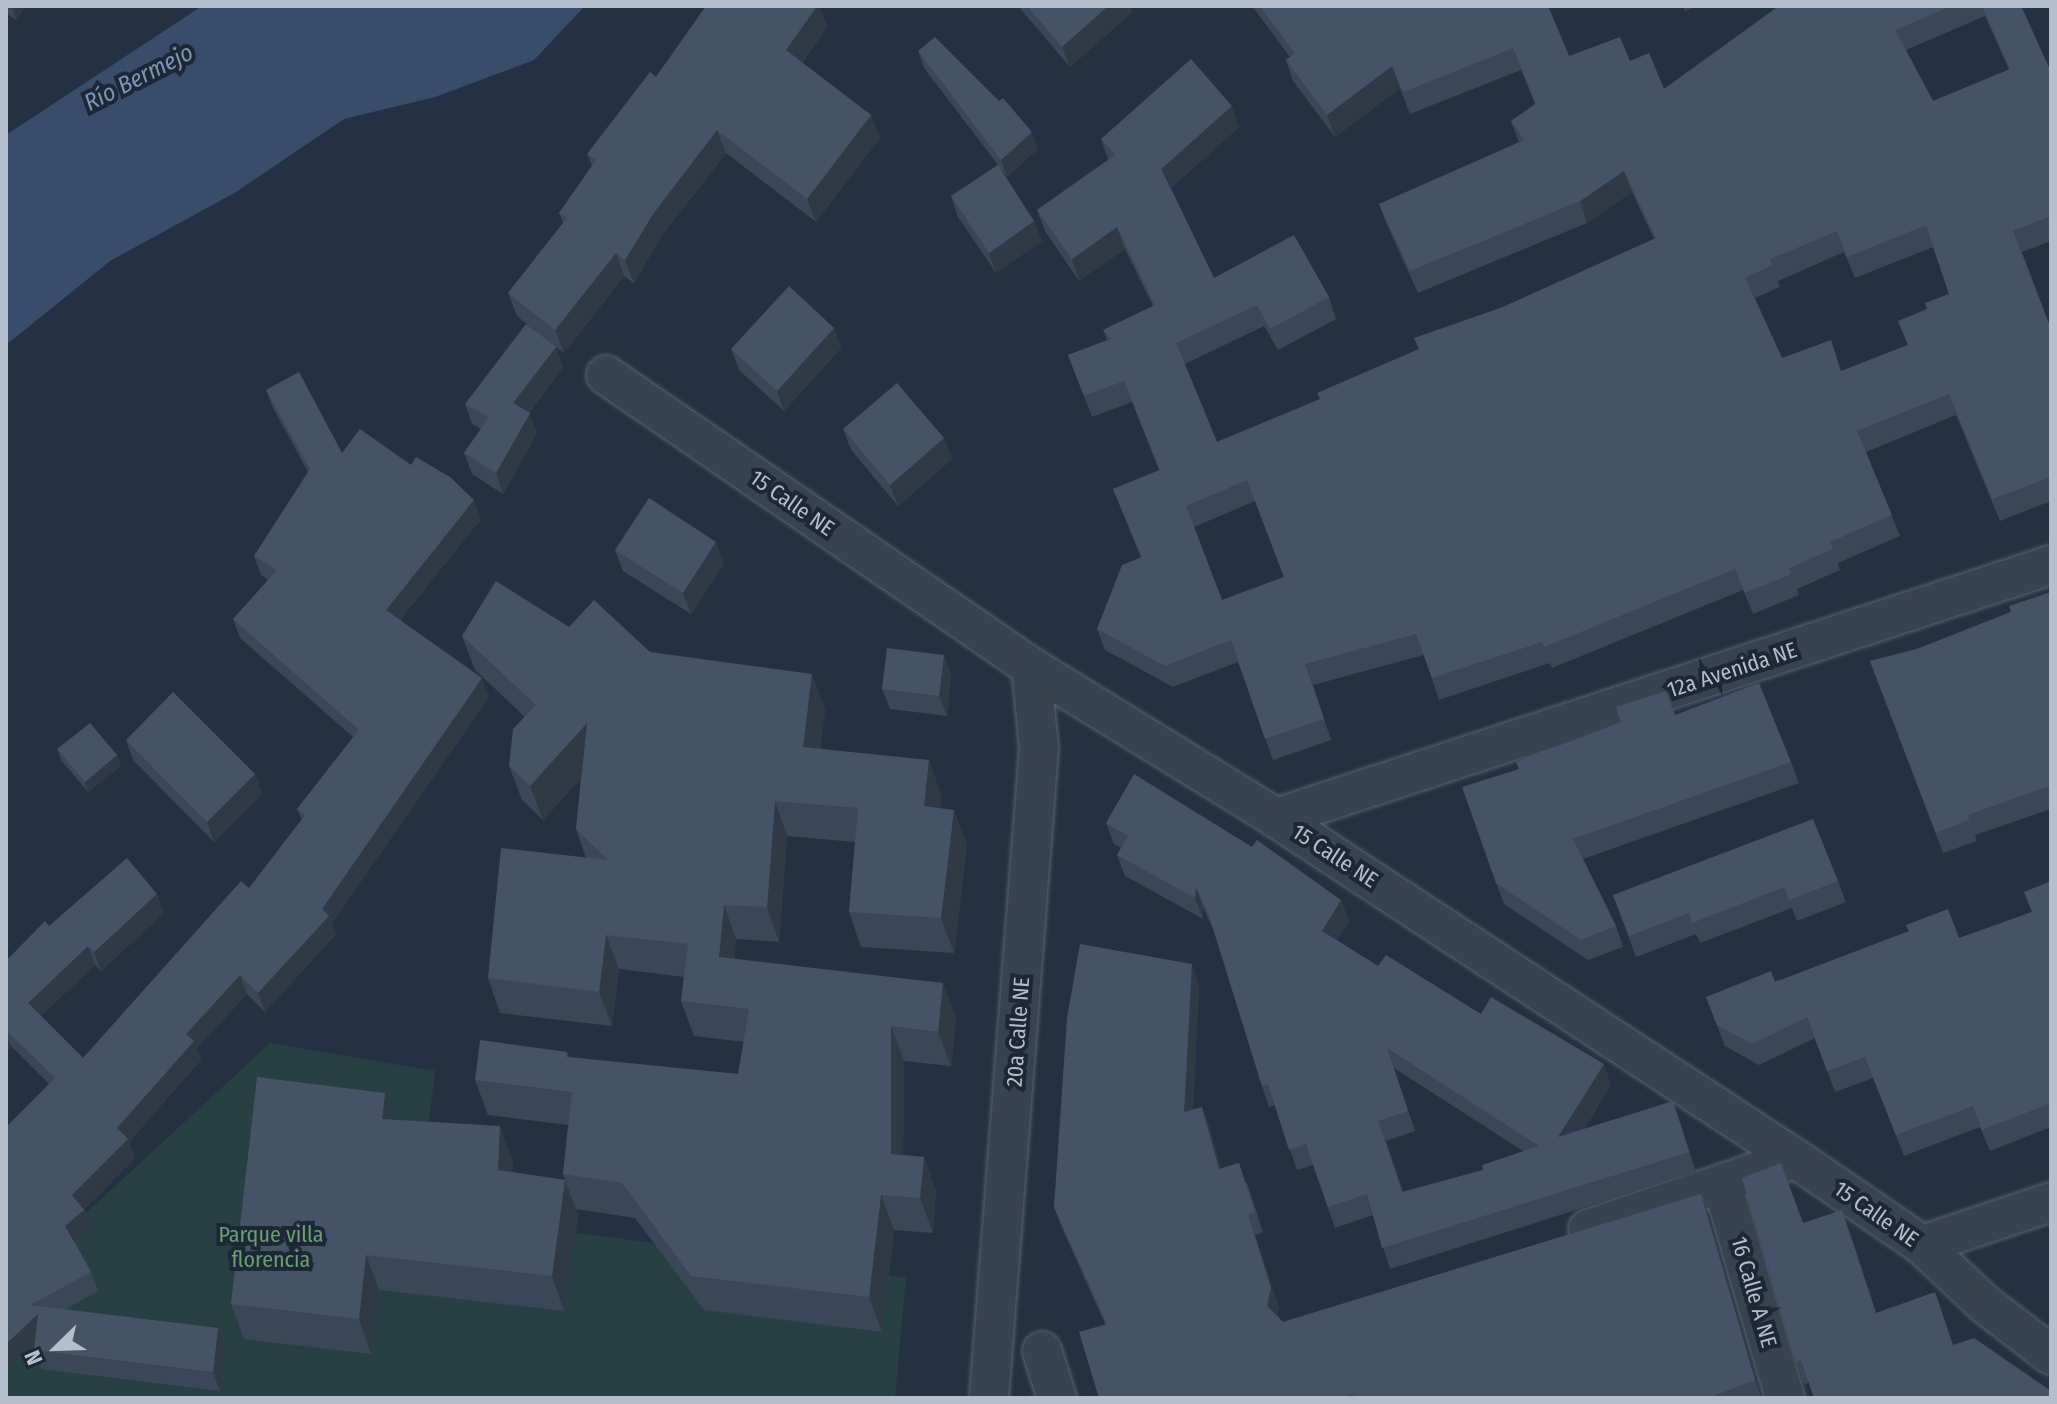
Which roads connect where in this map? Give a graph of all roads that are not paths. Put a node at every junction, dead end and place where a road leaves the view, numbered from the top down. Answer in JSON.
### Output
{"nodes":[{"id":1,"x":606,"y":375,"type":"dead end"},
{"id":2,"x":2051,"y":565,"type":"edge"},
{"id":3,"x":1031,"y":667,"type":"junction"},
{"id":4,"x":1276,"y":818,"type":"junction"},
{"id":5,"x":1796,"y":1159,"type":"junction"},
{"id":6,"x":1723,"y":1187,"type":"junction"},
{"id":7,"x":2051,"y":1202,"type":"edge"},
{"id":8,"x":1550,"y":1241,"type":"edge"},
{"id":9,"x":1922,"y":1245,"type":"junction"},
{"id":10,"x":1042,"y":1351,"type":"dead end"},
{"id":11,"x":2051,"y":1355,"type":"edge"},
{"id":12,"x":989,"y":1398,"type":"edge"},
{"id":13,"x":1057,"y":1398,"type":"edge"},
{"id":14,"x":1785,"y":1398,"type":"edge"}],
"edges":[{"from":1,"to":3,"type":"street","name":"15 Calle NE"},
{"from":2,"to":4,"type":"street","name":"12a Avenida NE"},
{"from":3,"to":4,"type":"street","name":"15 Calle NE"},
{"from":3,"to":12,"type":"street","name":"20a Calle NE"},
{"from":4,"to":5,"type":"street","name":"15 Calle NE"},
{"from":5,"to":6,"type":"street"},
{"from":5,"to":9,"type":"street","name":"15 Calle NE"},
{"from":6,"to":8,"type":"street"},
{"from":6,"to":14,"type":"street","name":"16 Calle A NE"},
{"from":7,"to":9,"type":"street"},
{"from":9,"to":11,"type":"street","name":"15 Calle NE"},
{"from":10,"to":13,"type":"street"}]}
